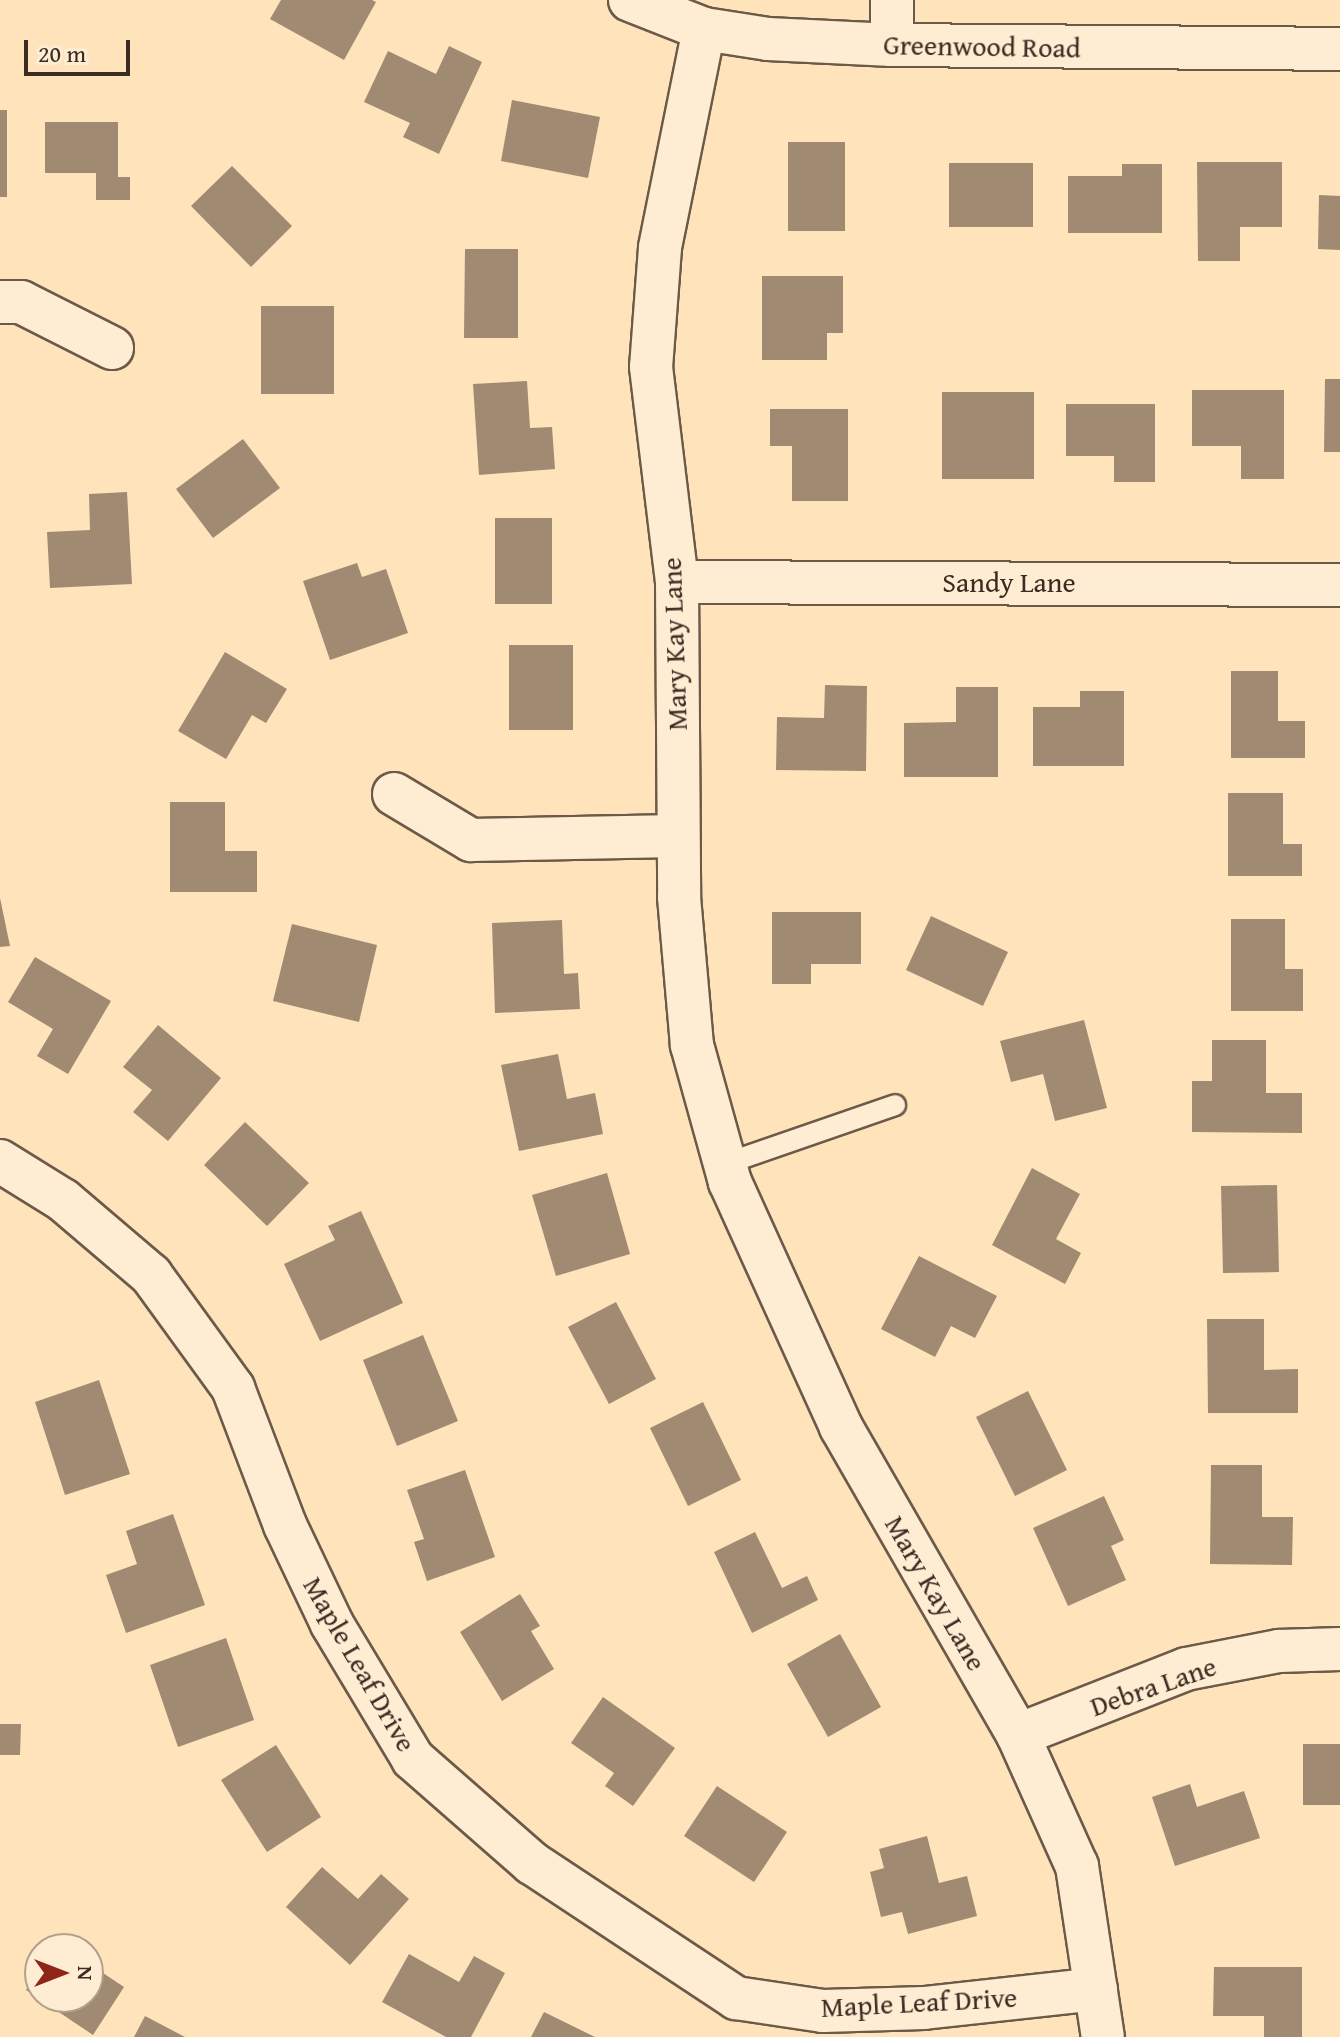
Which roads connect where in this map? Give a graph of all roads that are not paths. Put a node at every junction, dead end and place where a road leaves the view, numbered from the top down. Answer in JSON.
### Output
{"nodes":[{"id":1,"x":630,"y":0,"type":"edge"},
{"id":2,"x":892,"y":0,"type":"edge"},
{"id":3,"x":704,"y":29,"type":"junction"},
{"id":4,"x":892,"y":45,"type":"junction"},
{"id":5,"x":1340,"y":49,"type":"edge"},
{"id":6,"x":0,"y":302,"type":"edge"},
{"id":7,"x":112,"y":348,"type":"dead end"},
{"id":8,"x":677,"y":582,"type":"junction"},
{"id":9,"x":1340,"y":585,"type":"edge"},
{"id":10,"x":394,"y":794,"type":"dead end"},
{"id":11,"x":677,"y":836,"type":"junction"},
{"id":12,"x":895,"y":1105,"type":"dead end"},
{"id":13,"x":0,"y":1161,"type":"edge"},
{"id":14,"x":725,"y":1164,"type":"junction"},
{"id":15,"x":1340,"y":1649,"type":"edge"},
{"id":16,"x":1018,"y":1735,"type":"junction"},
{"id":17,"x":1096,"y":1989,"type":"junction"},
{"id":18,"x":1103,"y":2037,"type":"edge"}],
"edges":[{"from":1,"to":3,"type":"street","name":"Greenwood Road"},
{"from":2,"to":4,"type":"street"},
{"from":3,"to":4,"type":"street","name":"Greenwood Road"},
{"from":3,"to":8,"type":"street","name":"Mary Kay Lane"},
{"from":4,"to":5,"type":"street","name":"Greenwood Road"},
{"from":6,"to":7,"type":"street"},
{"from":8,"to":9,"type":"street","name":"Sandy Lane"},
{"from":8,"to":11,"type":"street","name":"Mary Kay Lane"},
{"from":10,"to":11,"type":"street"},
{"from":11,"to":14,"type":"street","name":"Mary Kay Lane"},
{"from":12,"to":14,"type":"lane"},
{"from":13,"to":17,"type":"street","name":"Maple Leaf Drive"},
{"from":14,"to":16,"type":"street","name":"Mary Kay Lane"},
{"from":15,"to":16,"type":"street","name":"Debra Lane"},
{"from":16,"to":17,"type":"street","name":"Mary Kay Lane"},
{"from":17,"to":18,"type":"street","name":"Mary Kay Lane"}]}
